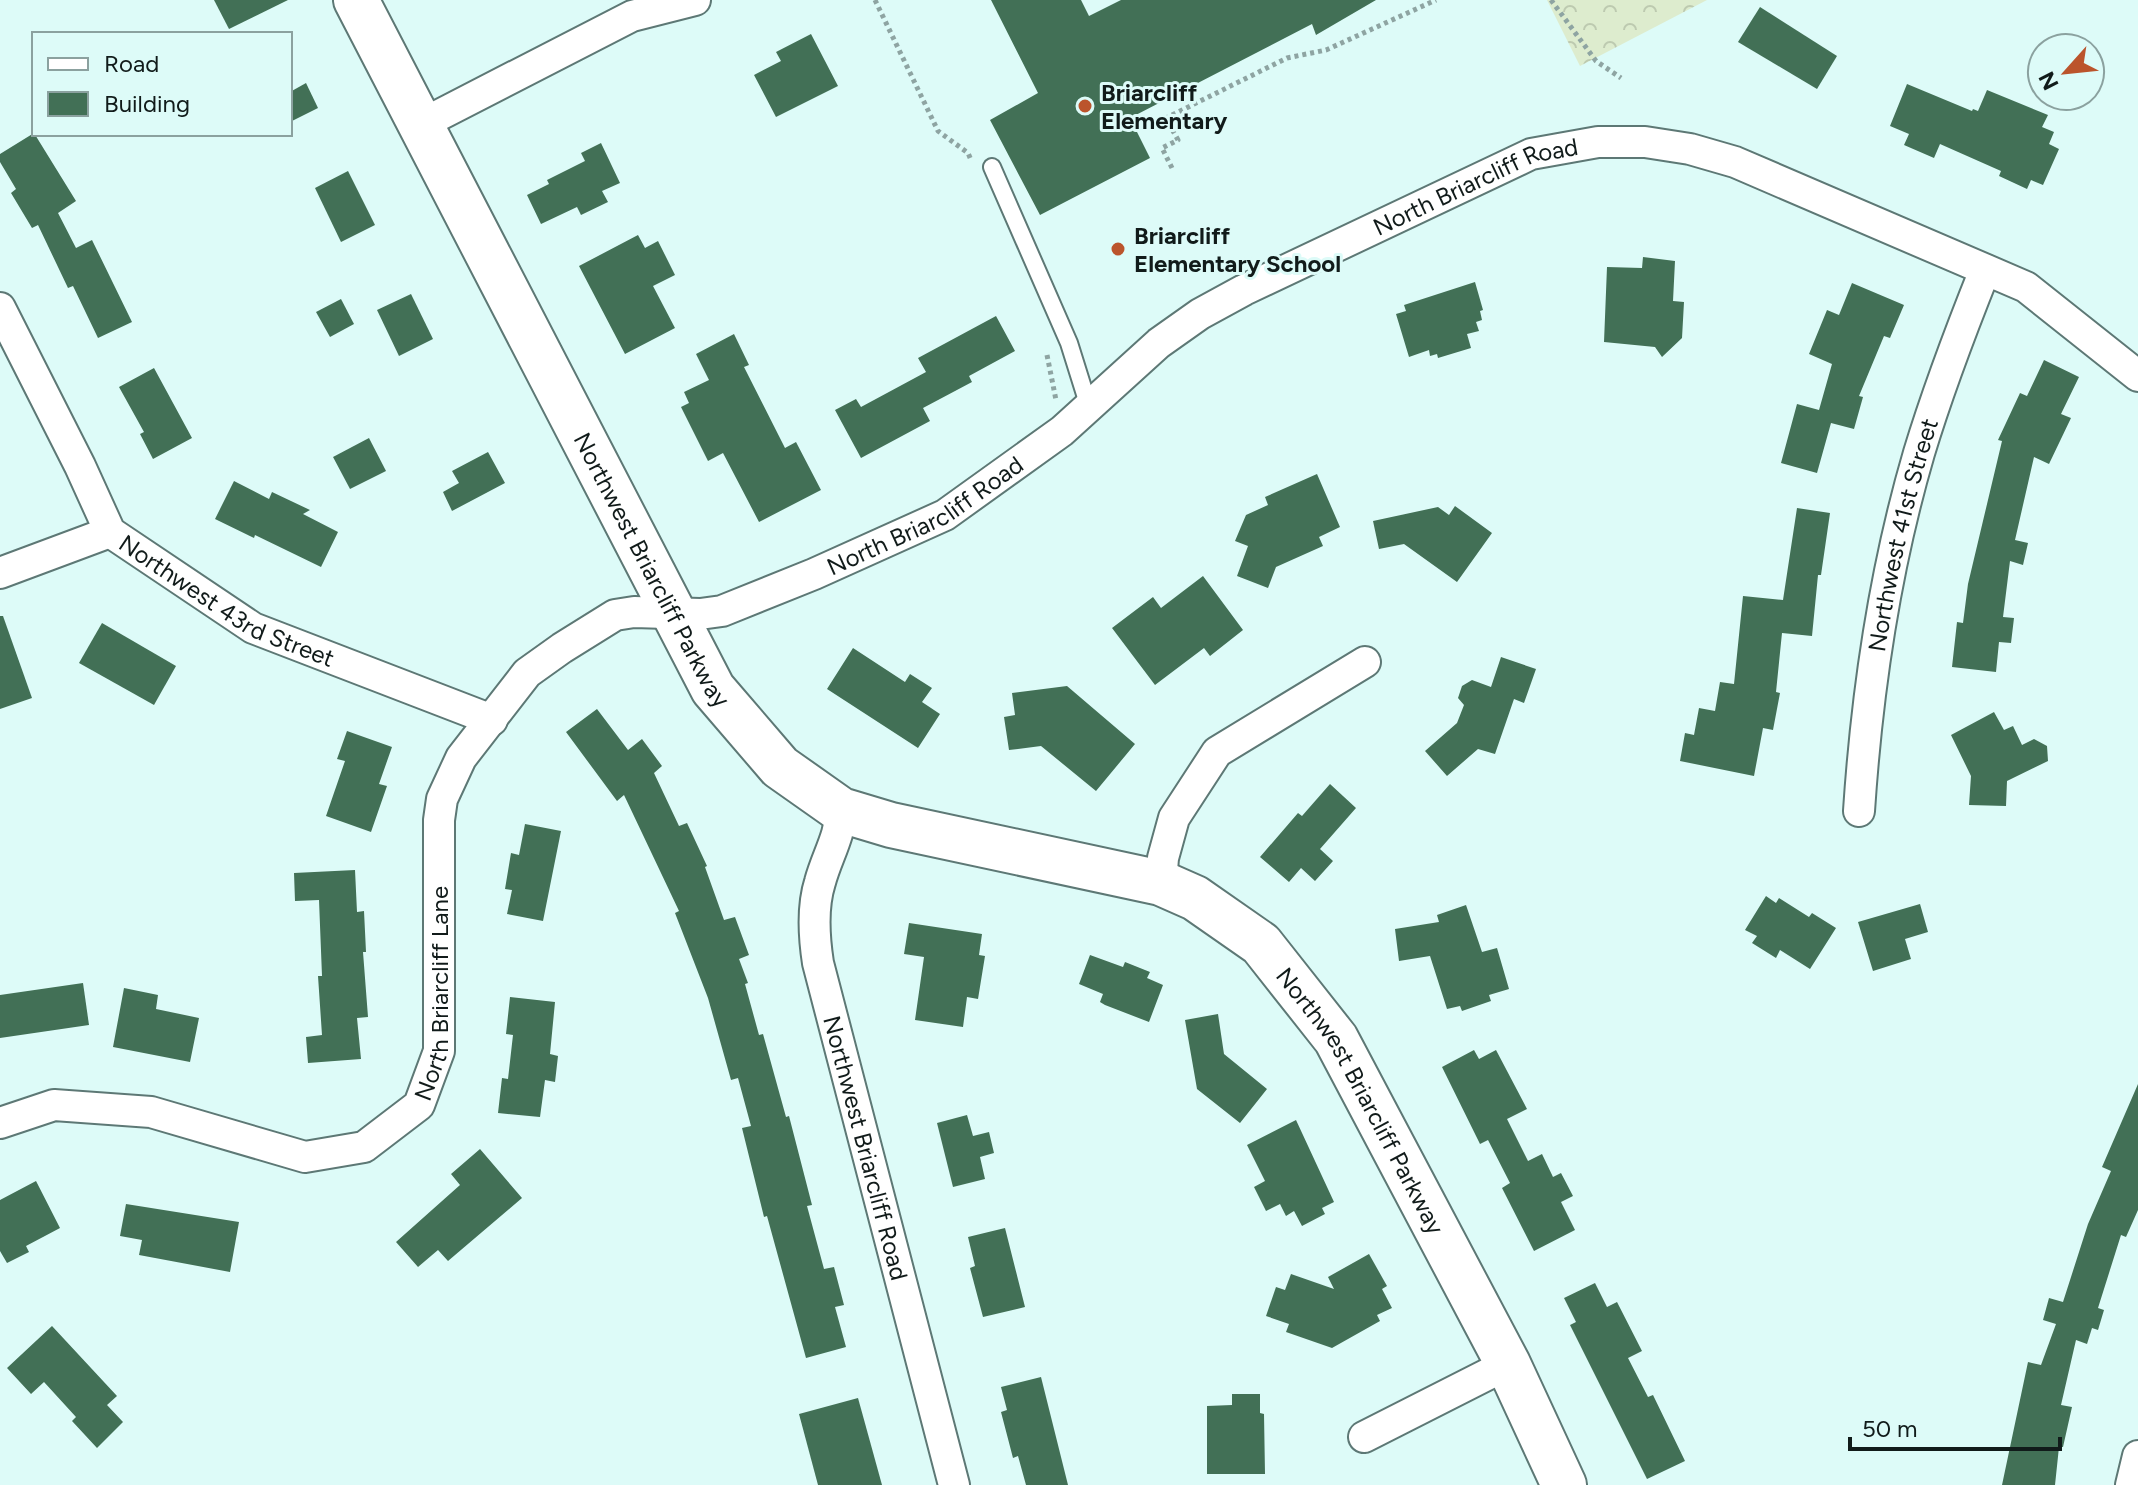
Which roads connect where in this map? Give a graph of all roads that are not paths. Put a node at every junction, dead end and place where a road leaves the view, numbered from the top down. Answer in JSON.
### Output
{"nodes":[{"id":1,"x":356,"y":0,"type":"edge"},
{"id":2,"x":695,"y":0,"type":"edge"},
{"id":3,"x":420,"y":125,"type":"junction"},
{"id":4,"x":992,"y":167,"type":"dead end"},
{"id":5,"x":1985,"y":270,"type":"junction"},
{"id":6,"x":0,"y":308,"type":"edge"},
{"id":7,"x":2138,"y":376,"type":"edge"},
{"id":8,"x":1089,"y":407,"type":"junction"},
{"id":9,"x":110,"y":532,"type":"junction"},
{"id":10,"x":0,"y":573,"type":"edge"},
{"id":11,"x":671,"y":612,"type":"junction"},
{"id":12,"x":1365,"y":662,"type":"dead end"},
{"id":13,"x":492,"y":720,"type":"junction"},
{"id":14,"x":841,"y":810,"type":"junction"},
{"id":15,"x":1859,"y":811,"type":"dead end"},
{"id":16,"x":1161,"y":883,"type":"junction"},
{"id":17,"x":0,"y":1123,"type":"edge"},
{"id":18,"x":1508,"y":1364,"type":"junction"},
{"id":19,"x":1364,"y":1437,"type":"dead end"},
{"id":20,"x":2138,"y":1456,"type":"edge"},
{"id":21,"x":954,"y":1485,"type":"edge"},
{"id":22,"x":1564,"y":1485,"type":"edge"},
{"id":23,"x":2131,"y":1485,"type":"edge"}],
"edges":[{"from":1,"to":3,"type":"main road","name":"Northwest Briarcliff Parkway"},
{"from":2,"to":3,"type":"street"},
{"from":3,"to":11,"type":"main road","name":"Northwest Briarcliff Parkway"},
{"from":4,"to":8,"type":"lane"},
{"from":5,"to":7,"type":"street","name":"North Briarcliff Road"},
{"from":5,"to":8,"type":"street","name":"North Briarcliff Road"},
{"from":5,"to":15,"type":"street","name":"Northwest 41st Street"},
{"from":6,"to":9,"type":"street","name":"Northwest 43rd Street"},
{"from":8,"to":11,"type":"street","name":"North Briarcliff Road"},
{"from":9,"to":10,"type":"street"},
{"from":9,"to":13,"type":"street","name":"Northwest 43rd Street"},
{"from":11,"to":13,"type":"street","name":"North Briarcliff Lane"},
{"from":11,"to":14,"type":"main road","name":"Northwest Briarcliff Parkway"},
{"from":12,"to":16,"type":"street"},
{"from":13,"to":17,"type":"street","name":"North Briarcliff Lane"},
{"from":14,"to":16,"type":"main road","name":"Northwest Briarcliff Parkway"},
{"from":14,"to":21,"type":"street","name":"Northwest Briarcliff Road"},
{"from":16,"to":18,"type":"main road","name":"Northwest Briarcliff Parkway"},
{"from":18,"to":19,"type":"street"},
{"from":18,"to":22,"type":"main road","name":"Northwest Briarcliff Parkway"},
{"from":20,"to":23,"type":"street"}]}
